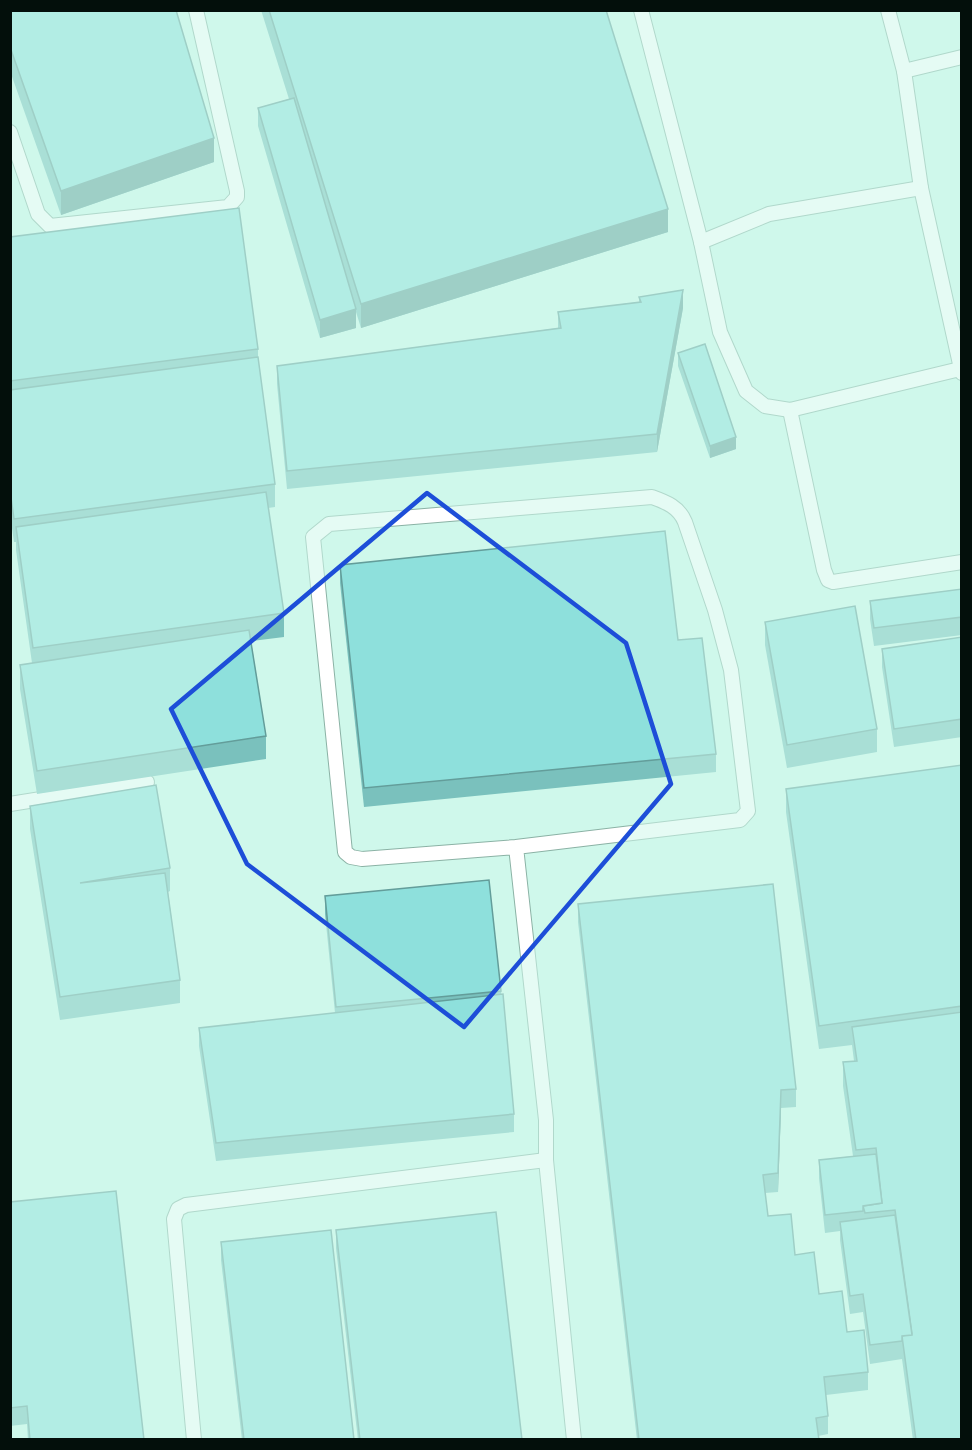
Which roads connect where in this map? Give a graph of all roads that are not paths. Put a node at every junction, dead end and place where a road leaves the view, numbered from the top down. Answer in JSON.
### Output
{"nodes":[{"id":1,"x":196,"y":10,"type":"edge"},
{"id":2,"x":641,"y":10,"type":"edge"},
{"id":3,"x":888,"y":10,"type":"edge"},
{"id":4,"x":962,"y":57,"type":"edge"},
{"id":5,"x":904,"y":71,"type":"junction"},
{"id":6,"x":10,"y":132,"type":"edge"},
{"id":7,"x":921,"y":188,"type":"junction"},
{"id":8,"x":701,"y":242,"type":"junction"},
{"id":9,"x":961,"y":371,"type":"edge"},
{"id":10,"x":790,"y":410,"type":"junction"},
{"id":11,"x":962,"y":562,"type":"edge"},
{"id":12,"x":147,"y":782,"type":"dead end"},
{"id":13,"x":10,"y":804,"type":"edge"},
{"id":14,"x":516,"y":847,"type":"junction"},
{"id":15,"x":546,"y":1160,"type":"junction"},
{"id":16,"x":194,"y":1440,"type":"edge"},
{"id":17,"x":574,"y":1440,"type":"edge"}],
"edges":[{"from":1,"to":6,"type":"lane"},
{"from":2,"to":8,"type":"lane"},
{"from":3,"to":5,"type":"lane"},
{"from":4,"to":5,"type":"lane"},
{"from":5,"to":7,"type":"lane"},
{"from":7,"to":8,"type":"lane"},
{"from":7,"to":9,"type":"lane"},
{"from":8,"to":10,"type":"lane"},
{"from":9,"to":10,"type":"lane"},
{"from":10,"to":11,"type":"lane"},
{"from":12,"to":13,"type":"lane"},
{"from":14,"to":14,"type":"lane"},
{"from":14,"to":15,"type":"lane"},
{"from":15,"to":16,"type":"lane"},
{"from":15,"to":17,"type":"lane"}]}
